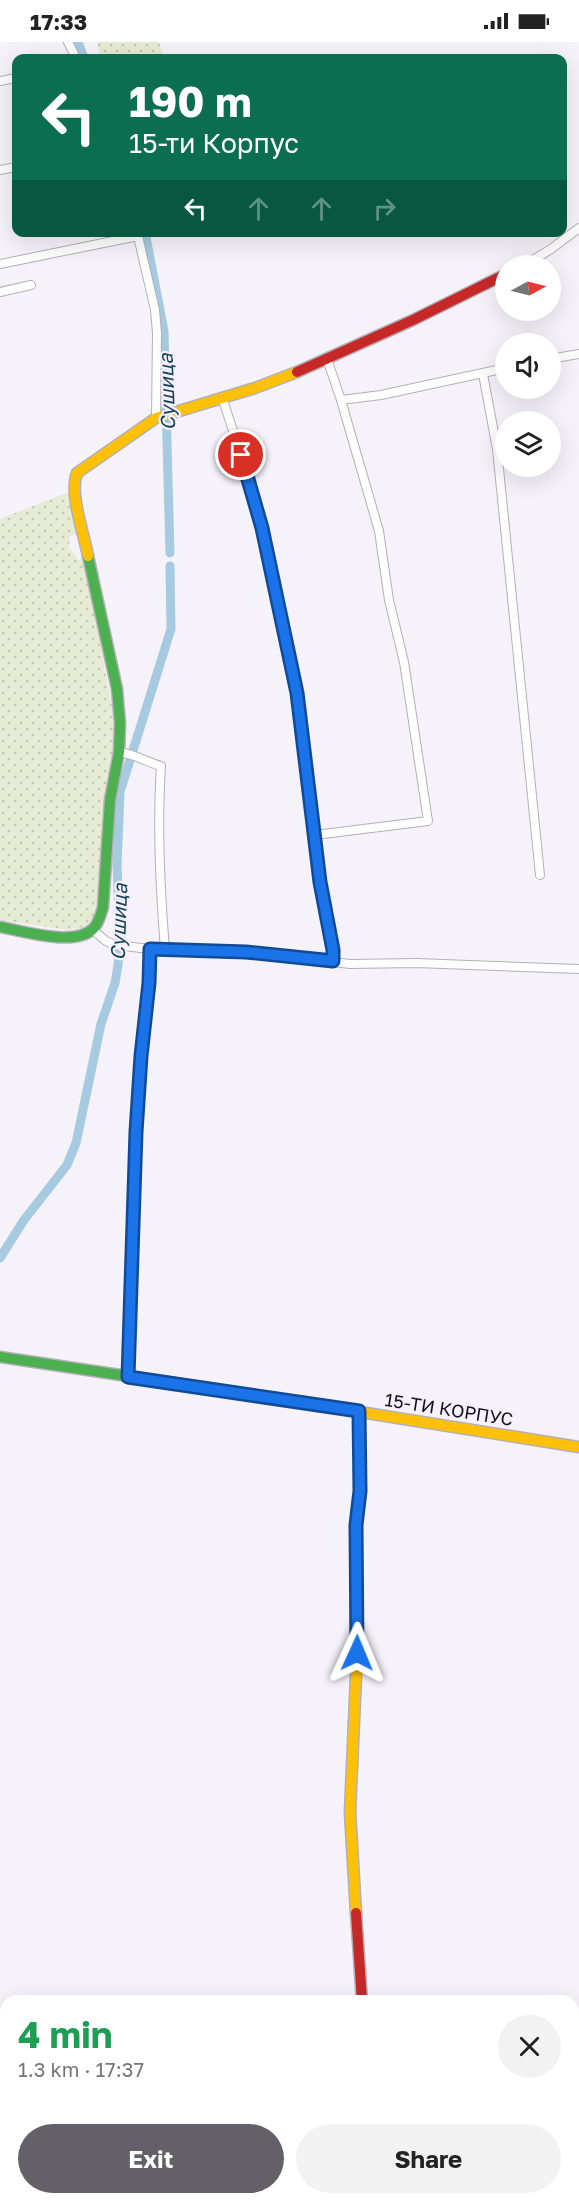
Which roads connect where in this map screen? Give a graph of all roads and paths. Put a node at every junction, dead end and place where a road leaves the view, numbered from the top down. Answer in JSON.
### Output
{"nodes":[{"id":1,"x":579,"y":228,"type":"edge"},
{"id":2,"x":123,"y":237,"type":"edge"},
{"id":3,"x":138,"y":237,"type":"edge"},
{"id":4,"x":541,"y":255,"type":"edge"},
{"id":5,"x":0,"y":264,"type":"edge"},
{"id":6,"x":495,"y":279,"type":"edge"},
{"id":7,"x":31,"y":285,"type":"dead end"},
{"id":8,"x":0,"y":292,"type":"edge"},
{"id":9,"x":579,"y":354,"type":"edge"},
{"id":10,"x":561,"y":357,"type":"edge"},
{"id":11,"x":327,"y":359,"type":"junction"},
{"id":12,"x":495,"y":371,"type":"edge"},
{"id":13,"x":483,"y":374,"type":"junction"},
{"id":14,"x":222,"y":397,"type":"junction"},
{"id":15,"x":341,"y":400,"type":"junction"},
{"id":16,"x":156,"y":418,"type":"junction"},
{"id":17,"x":124,"y":753,"type":"junction"},
{"id":18,"x":315,"y":835,"type":"junction"},
{"id":19,"x":540,"y":875,"type":"dead end"},
{"id":20,"x":0,"y":927,"type":"edge"},
{"id":21,"x":93,"y":930,"type":"junction"},
{"id":22,"x":150,"y":949,"type":"junction"},
{"id":23,"x":165,"y":949,"type":"junction"},
{"id":24,"x":333,"y":961,"type":"junction"},
{"id":25,"x":579,"y":969,"type":"edge"},
{"id":26,"x":0,"y":1357,"type":"edge"},
{"id":27,"x":128,"y":1377,"type":"junction"},
{"id":28,"x":359,"y":1411,"type":"junction"},
{"id":29,"x":575,"y":1446,"type":"edge"},
{"id":30,"x":362,"y":1995,"type":"edge"}],
"edges":[{"from":1,"to":4,"type":"street"},
{"from":2,"to":5,"type":"street"},
{"from":3,"to":16,"type":"street"},
{"from":6,"to":11,"type":"street"},
{"from":7,"to":8,"type":"street"},
{"from":9,"to":10,"type":"street"},
{"from":11,"to":14,"type":"street"},
{"from":11,"to":15,"type":"street"},
{"from":12,"to":13,"type":"street"},
{"from":13,"to":15,"type":"street"},
{"from":13,"to":19,"type":"street"},
{"from":14,"to":16,"type":"street"},
{"from":14,"to":18,"type":"street"},
{"from":15,"to":18,"type":"street"},
{"from":16,"to":17,"type":"street"},
{"from":17,"to":21,"type":"street"},
{"from":17,"to":23,"type":"street"},
{"from":18,"to":24,"type":"street"},
{"from":20,"to":21,"type":"street"},
{"from":21,"to":22,"type":"street"},
{"from":22,"to":23,"type":"street"},
{"from":22,"to":27,"type":"street"},
{"from":23,"to":24,"type":"street"},
{"from":24,"to":25,"type":"street"},
{"from":26,"to":27,"type":"street","name":"15-ТИ КОРПУС"},
{"from":27,"to":28,"type":"street","name":"15-ТИ КОРПУС"},
{"from":28,"to":29,"type":"street","name":"15-ТИ КОРПУС"},
{"from":28,"to":30,"type":"street"}]}
